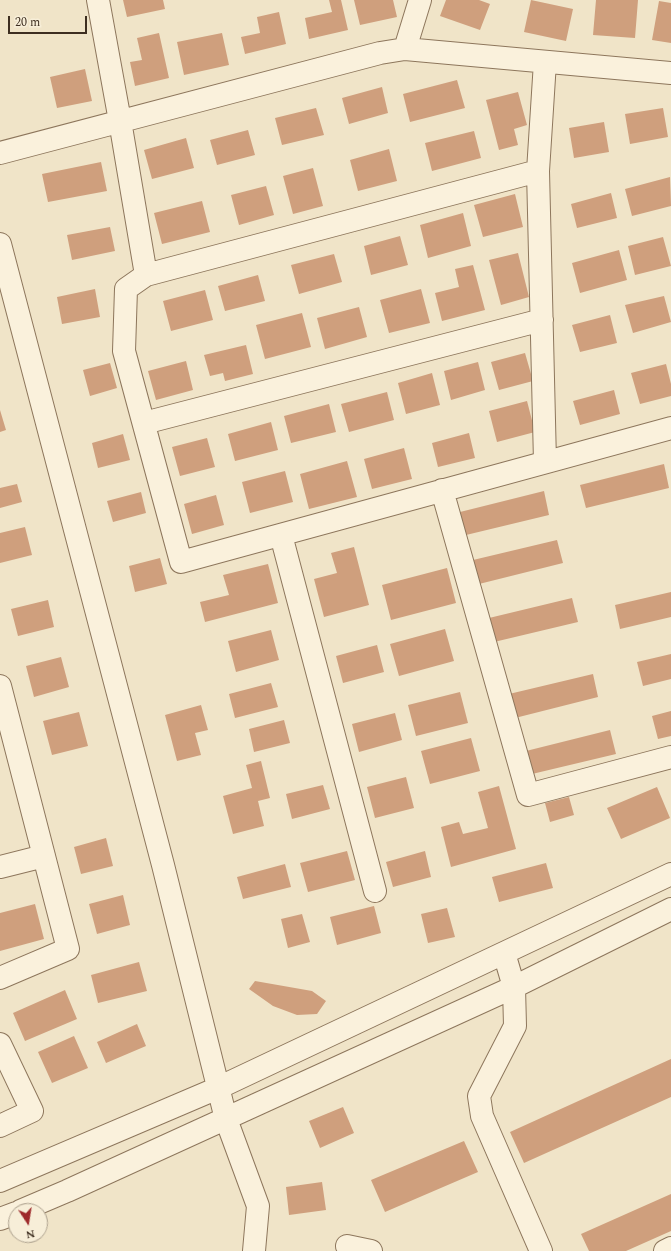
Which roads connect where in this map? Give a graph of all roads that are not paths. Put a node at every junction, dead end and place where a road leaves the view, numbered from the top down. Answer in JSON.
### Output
{"nodes":[{"id":1,"x":98,"y":0,"type":"edge"},
{"id":2,"x":420,"y":0,"type":"edge"},
{"id":3,"x":405,"y":49,"type":"junction"},
{"id":4,"x":545,"y":62,"type":"junction"},
{"id":5,"x":671,"y":73,"type":"edge"},
{"id":6,"x":120,"y":121,"type":"junction"},
{"id":7,"x":0,"y":153,"type":"edge"},
{"id":8,"x":538,"y":171,"type":"junction"},
{"id":9,"x":0,"y":244,"type":"edge"},
{"id":10,"x":146,"y":275,"type":"junction"},
{"id":11,"x":542,"y":320,"type":"junction"},
{"id":12,"x":144,"y":423,"type":"junction"},
{"id":13,"x":671,"y":428,"type":"edge"},
{"id":14,"x":545,"y":462,"type":"junction"},
{"id":15,"x":442,"y":490,"type":"junction"},
{"id":16,"x":281,"y":534,"type":"junction"},
{"id":17,"x":0,"y":686,"type":"edge"},
{"id":18,"x":4,"y":720,"type":"edge"},
{"id":19,"x":671,"y":757,"type":"edge"},
{"id":20,"x":44,"y":856,"type":"junction"},
{"id":21,"x":0,"y":867,"type":"edge"},
{"id":22,"x":671,"y":874,"type":"edge"},
{"id":23,"x":375,"y":891,"type":"dead end"},
{"id":24,"x":671,"y":908,"type":"edge"},
{"id":25,"x":504,"y":953,"type":"junction"},
{"id":26,"x":0,"y":978,"type":"edge"},
{"id":27,"x":514,"y":987,"type":"junction"},
{"id":28,"x":0,"y":1044,"type":"edge"},
{"id":29,"x":218,"y":1088,"type":"junction"},
{"id":30,"x":226,"y":1119,"type":"junction"},
{"id":31,"x":0,"y":1126,"type":"edge"},
{"id":32,"x":0,"y":1181,"type":"edge"},
{"id":33,"x":39,"y":1203,"type":"edge"},
{"id":34,"x":347,"y":1246,"type":"dead end"},
{"id":35,"x":671,"y":1248,"type":"edge"},
{"id":36,"x":254,"y":1251,"type":"edge"},
{"id":37,"x":371,"y":1251,"type":"edge"},
{"id":38,"x":540,"y":1251,"type":"edge"},
{"id":39,"x":665,"y":1251,"type":"edge"}],
"edges":[{"from":1,"to":6,"type":"street"},
{"from":2,"to":3,"type":"street"},
{"from":3,"to":4,"type":"street"},
{"from":3,"to":6,"type":"street"},
{"from":4,"to":5,"type":"street"},
{"from":4,"to":8,"type":"street"},
{"from":6,"to":7,"type":"street"},
{"from":6,"to":10,"type":"street"},
{"from":8,"to":10,"type":"street"},
{"from":8,"to":11,"type":"street"},
{"from":9,"to":29,"type":"street"},
{"from":10,"to":12,"type":"street"},
{"from":11,"to":12,"type":"street"},
{"from":11,"to":14,"type":"street"},
{"from":12,"to":16,"type":"street"},
{"from":13,"to":14,"type":"street"},
{"from":14,"to":15,"type":"street"},
{"from":15,"to":16,"type":"street"},
{"from":15,"to":19,"type":"street"},
{"from":16,"to":23,"type":"street"},
{"from":17,"to":18,"type":"street"},
{"from":18,"to":20,"type":"street"},
{"from":20,"to":21,"type":"street"},
{"from":20,"to":26,"type":"street"},
{"from":22,"to":25,"type":"street"},
{"from":24,"to":27,"type":"street"},
{"from":25,"to":27,"type":"street"},
{"from":25,"to":29,"type":"street"},
{"from":27,"to":30,"type":"street"},
{"from":27,"to":38,"type":"street"},
{"from":28,"to":31,"type":"street"},
{"from":29,"to":30,"type":"street"},
{"from":29,"to":32,"type":"street"},
{"from":30,"to":33,"type":"street"},
{"from":30,"to":36,"type":"street"},
{"from":34,"to":37,"type":"street"},
{"from":35,"to":39,"type":"street"}]}
